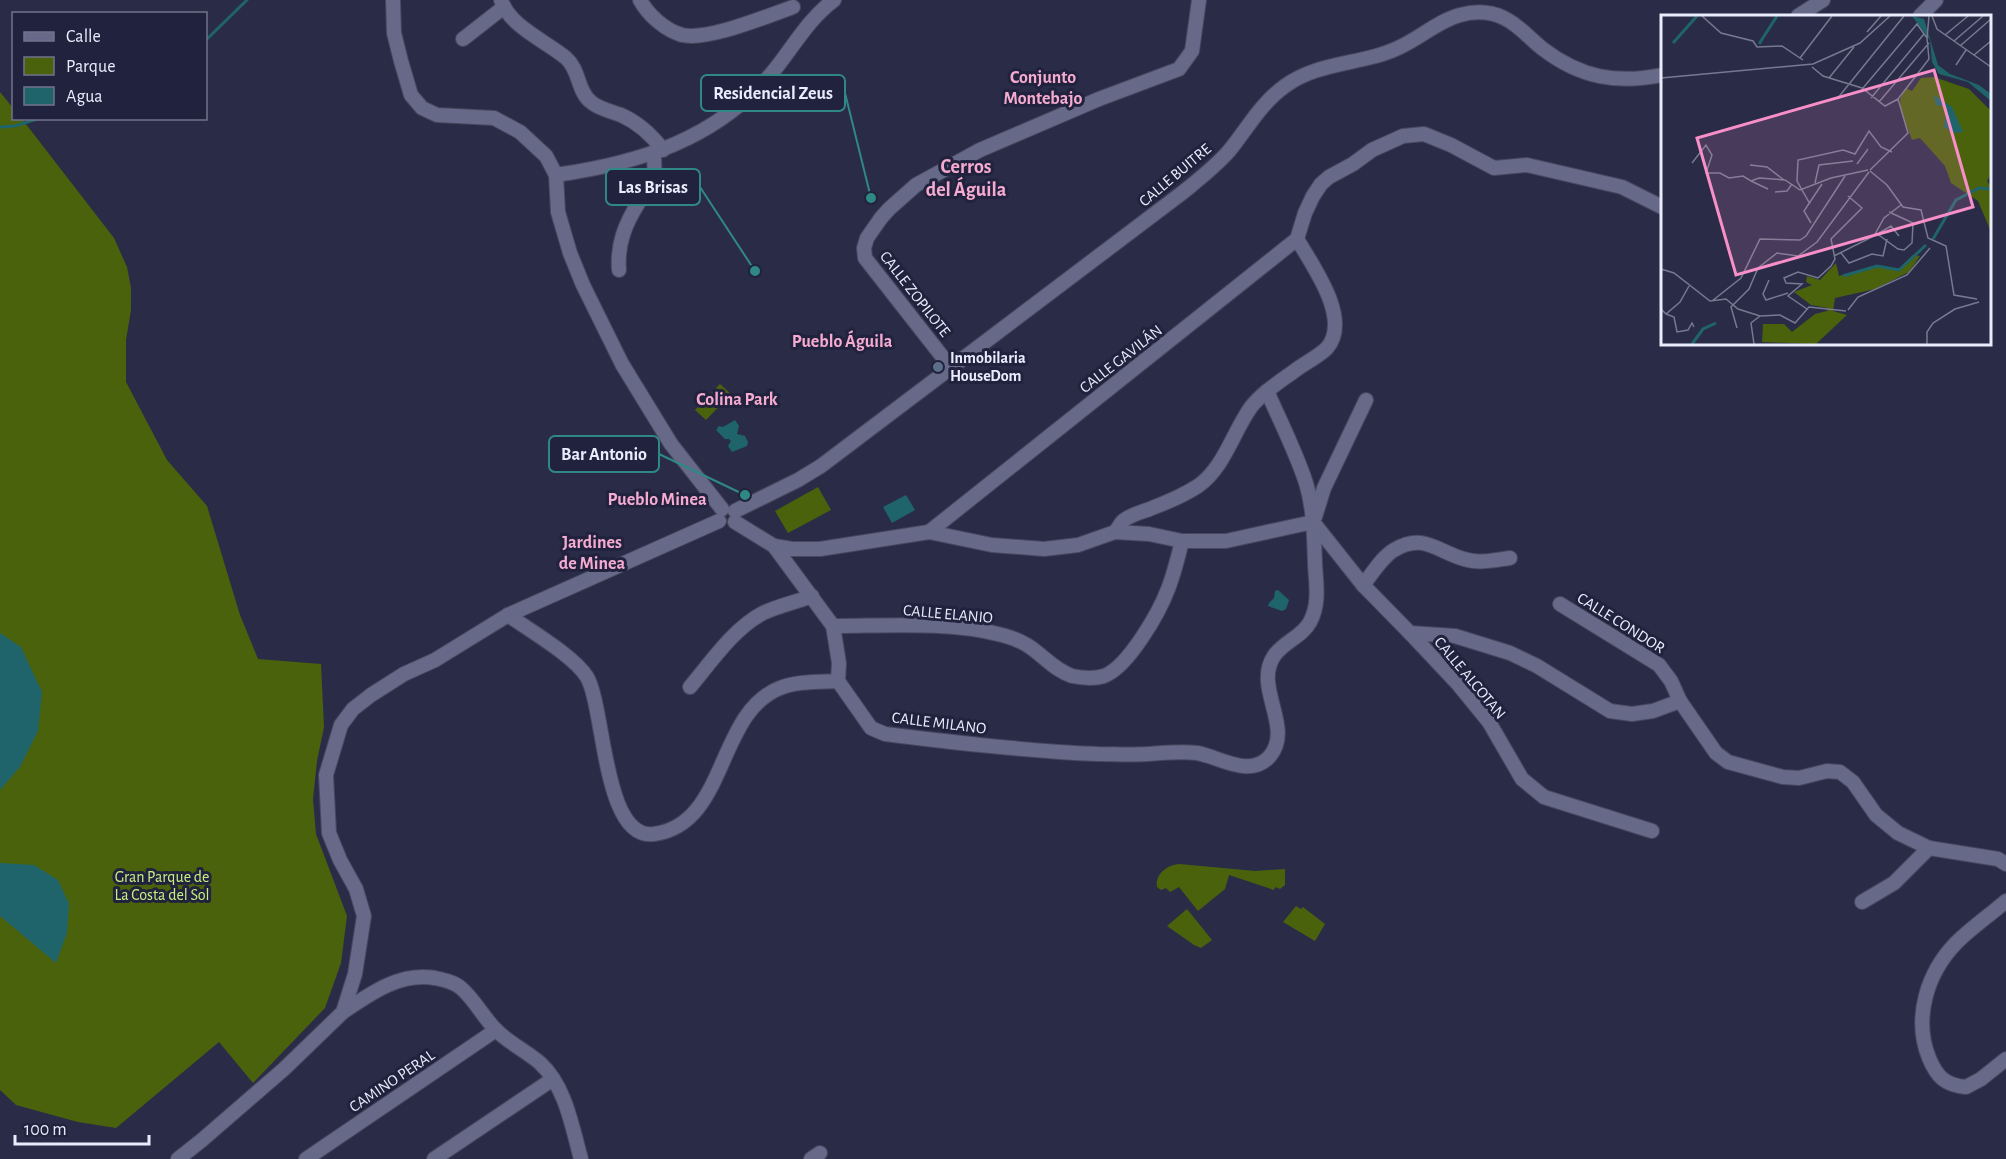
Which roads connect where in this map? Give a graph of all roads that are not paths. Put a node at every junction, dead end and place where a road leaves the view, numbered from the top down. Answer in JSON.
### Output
{"nodes":[{"id":1,"x":393,"y":0,"type":"edge"},
{"id":2,"x":640,"y":0,"type":"edge"},
{"id":3,"x":834,"y":0,"type":"edge"},
{"id":4,"x":1199,"y":0,"type":"edge"},
{"id":5,"x":1823,"y":0,"type":"edge"},
{"id":6,"x":1936,"y":0,"type":"edge"},
{"id":7,"x":502,"y":3,"type":"edge"},
{"id":8,"x":790,"y":3,"type":"edge"},
{"id":9,"x":1800,"y":15,"type":"edge"},
{"id":10,"x":1921,"y":15,"type":"edge"},
{"id":11,"x":813,"y":17,"type":"junction"},
{"id":12,"x":463,"y":39,"type":"dead end"},
{"id":13,"x":1661,"y":75,"type":"edge"},
{"id":14,"x":659,"y":152,"type":"junction"},
{"id":15,"x":556,"y":175,"type":"junction"},
{"id":16,"x":1661,"y":206,"type":"edge"},
{"id":17,"x":1297,"y":239,"type":"junction"},
{"id":18,"x":619,"y":270,"type":"dead end"},
{"id":19,"x":952,"y":369,"type":"junction"},
{"id":20,"x":1267,"y":391,"type":"junction"},
{"id":21,"x":1366,"y":400,"type":"dead end"},
{"id":22,"x":728,"y":516,"type":"junction"},
{"id":23,"x":1313,"y":522,"type":"junction"},
{"id":24,"x":928,"y":532,"type":"junction"},
{"id":25,"x":1115,"y":532,"type":"junction"},
{"id":26,"x":1182,"y":541,"type":"junction"},
{"id":27,"x":774,"y":546,"type":"junction"},
{"id":28,"x":1510,"y":558,"type":"dead end"},
{"id":29,"x":1363,"y":585,"type":"junction"},
{"id":30,"x":812,"y":596,"type":"junction"},
{"id":31,"x":1560,"y":604,"type":"dead end"},
{"id":32,"x":508,"y":615,"type":"junction"},
{"id":33,"x":833,"y":626,"type":"junction"},
{"id":34,"x":1410,"y":633,"type":"junction"},
{"id":35,"x":838,"y":681,"type":"junction"},
{"id":36,"x":690,"y":687,"type":"dead end"},
{"id":37,"x":1680,"y":701,"type":"junction"},
{"id":38,"x":1652,"y":831,"type":"dead end"},
{"id":39,"x":1929,"y":848,"type":"junction"},
{"id":40,"x":2006,"y":864,"type":"edge"},
{"id":41,"x":2006,"y":901,"type":"edge"},
{"id":42,"x":1862,"y":902,"type":"dead end"},
{"id":43,"x":343,"y":1012,"type":"junction"},
{"id":44,"x":496,"y":1030,"type":"junction"},
{"id":45,"x":2006,"y":1059,"type":"edge"},
{"id":46,"x":553,"y":1079,"type":"junction"},
{"id":47,"x":177,"y":1159,"type":"edge"},
{"id":48,"x":306,"y":1159,"type":"edge"},
{"id":49,"x":434,"y":1159,"type":"edge"},
{"id":50,"x":581,"y":1159,"type":"edge"}],
"edges":[{"from":1,"to":15,"type":"street"},
{"from":2,"to":8,"type":"street"},
{"from":3,"to":11,"type":"street"},
{"from":4,"to":19,"type":"street","name":"CALLE ZOPILOTE"},
{"from":5,"to":9,"type":"street"},
{"from":6,"to":10,"type":"street"},
{"from":7,"to":12,"type":"street"},
{"from":7,"to":14,"type":"street"},
{"from":8,"to":11,"type":"street"},
{"from":11,"to":14,"type":"street"},
{"from":13,"to":19,"type":"street","name":"CALLE BUITRE"},
{"from":14,"to":15,"type":"street"},
{"from":14,"to":18,"type":"street"},
{"from":15,"to":22,"type":"street"},
{"from":16,"to":17,"type":"street"},
{"from":17,"to":20,"type":"street"},
{"from":17,"to":24,"type":"street","name":"CALLE GAVILÁN"},
{"from":19,"to":22,"type":"street","name":"CALLE BUITRE"},
{"from":20,"to":23,"type":"street"},
{"from":20,"to":25,"type":"street"},
{"from":21,"to":23,"type":"street"},
{"from":22,"to":27,"type":"street"},
{"from":22,"to":32,"type":"street","name":"CALLE BUITRE"},
{"from":23,"to":26,"type":"street"},
{"from":23,"to":29,"type":"street","name":"CALLE ALCOTAN"},
{"from":23,"to":35,"type":"street","name":"CALLE MILANO"},
{"from":24,"to":25,"type":"street"},
{"from":24,"to":27,"type":"street"},
{"from":25,"to":26,"type":"street"},
{"from":26,"to":33,"type":"street","name":"CALLE ELANIO"},
{"from":27,"to":30,"type":"street"},
{"from":28,"to":29,"type":"street"},
{"from":29,"to":34,"type":"street","name":"CALLE ALCOTAN"},
{"from":30,"to":33,"type":"street"},
{"from":30,"to":36,"type":"street"},
{"from":31,"to":37,"type":"street","name":"CALLE CONDOR"},
{"from":32,"to":35,"type":"street"},
{"from":32,"to":43,"type":"street","name":"CALLE BUITRE"},
{"from":33,"to":35,"type":"street"},
{"from":34,"to":37,"type":"street"},
{"from":34,"to":38,"type":"street","name":"CALLE ALCOTAN"},
{"from":37,"to":39,"type":"street","name":"CALLE CONDOR"},
{"from":39,"to":40,"type":"street"},
{"from":39,"to":42,"type":"street"},
{"from":41,"to":45,"type":"street"},
{"from":43,"to":44,"type":"street"},
{"from":43,"to":47,"type":"street"},
{"from":44,"to":46,"type":"street"},
{"from":44,"to":48,"type":"street","name":"CAMINO PERAL"},
{"from":46,"to":49,"type":"street"},
{"from":46,"to":50,"type":"street"}]}
